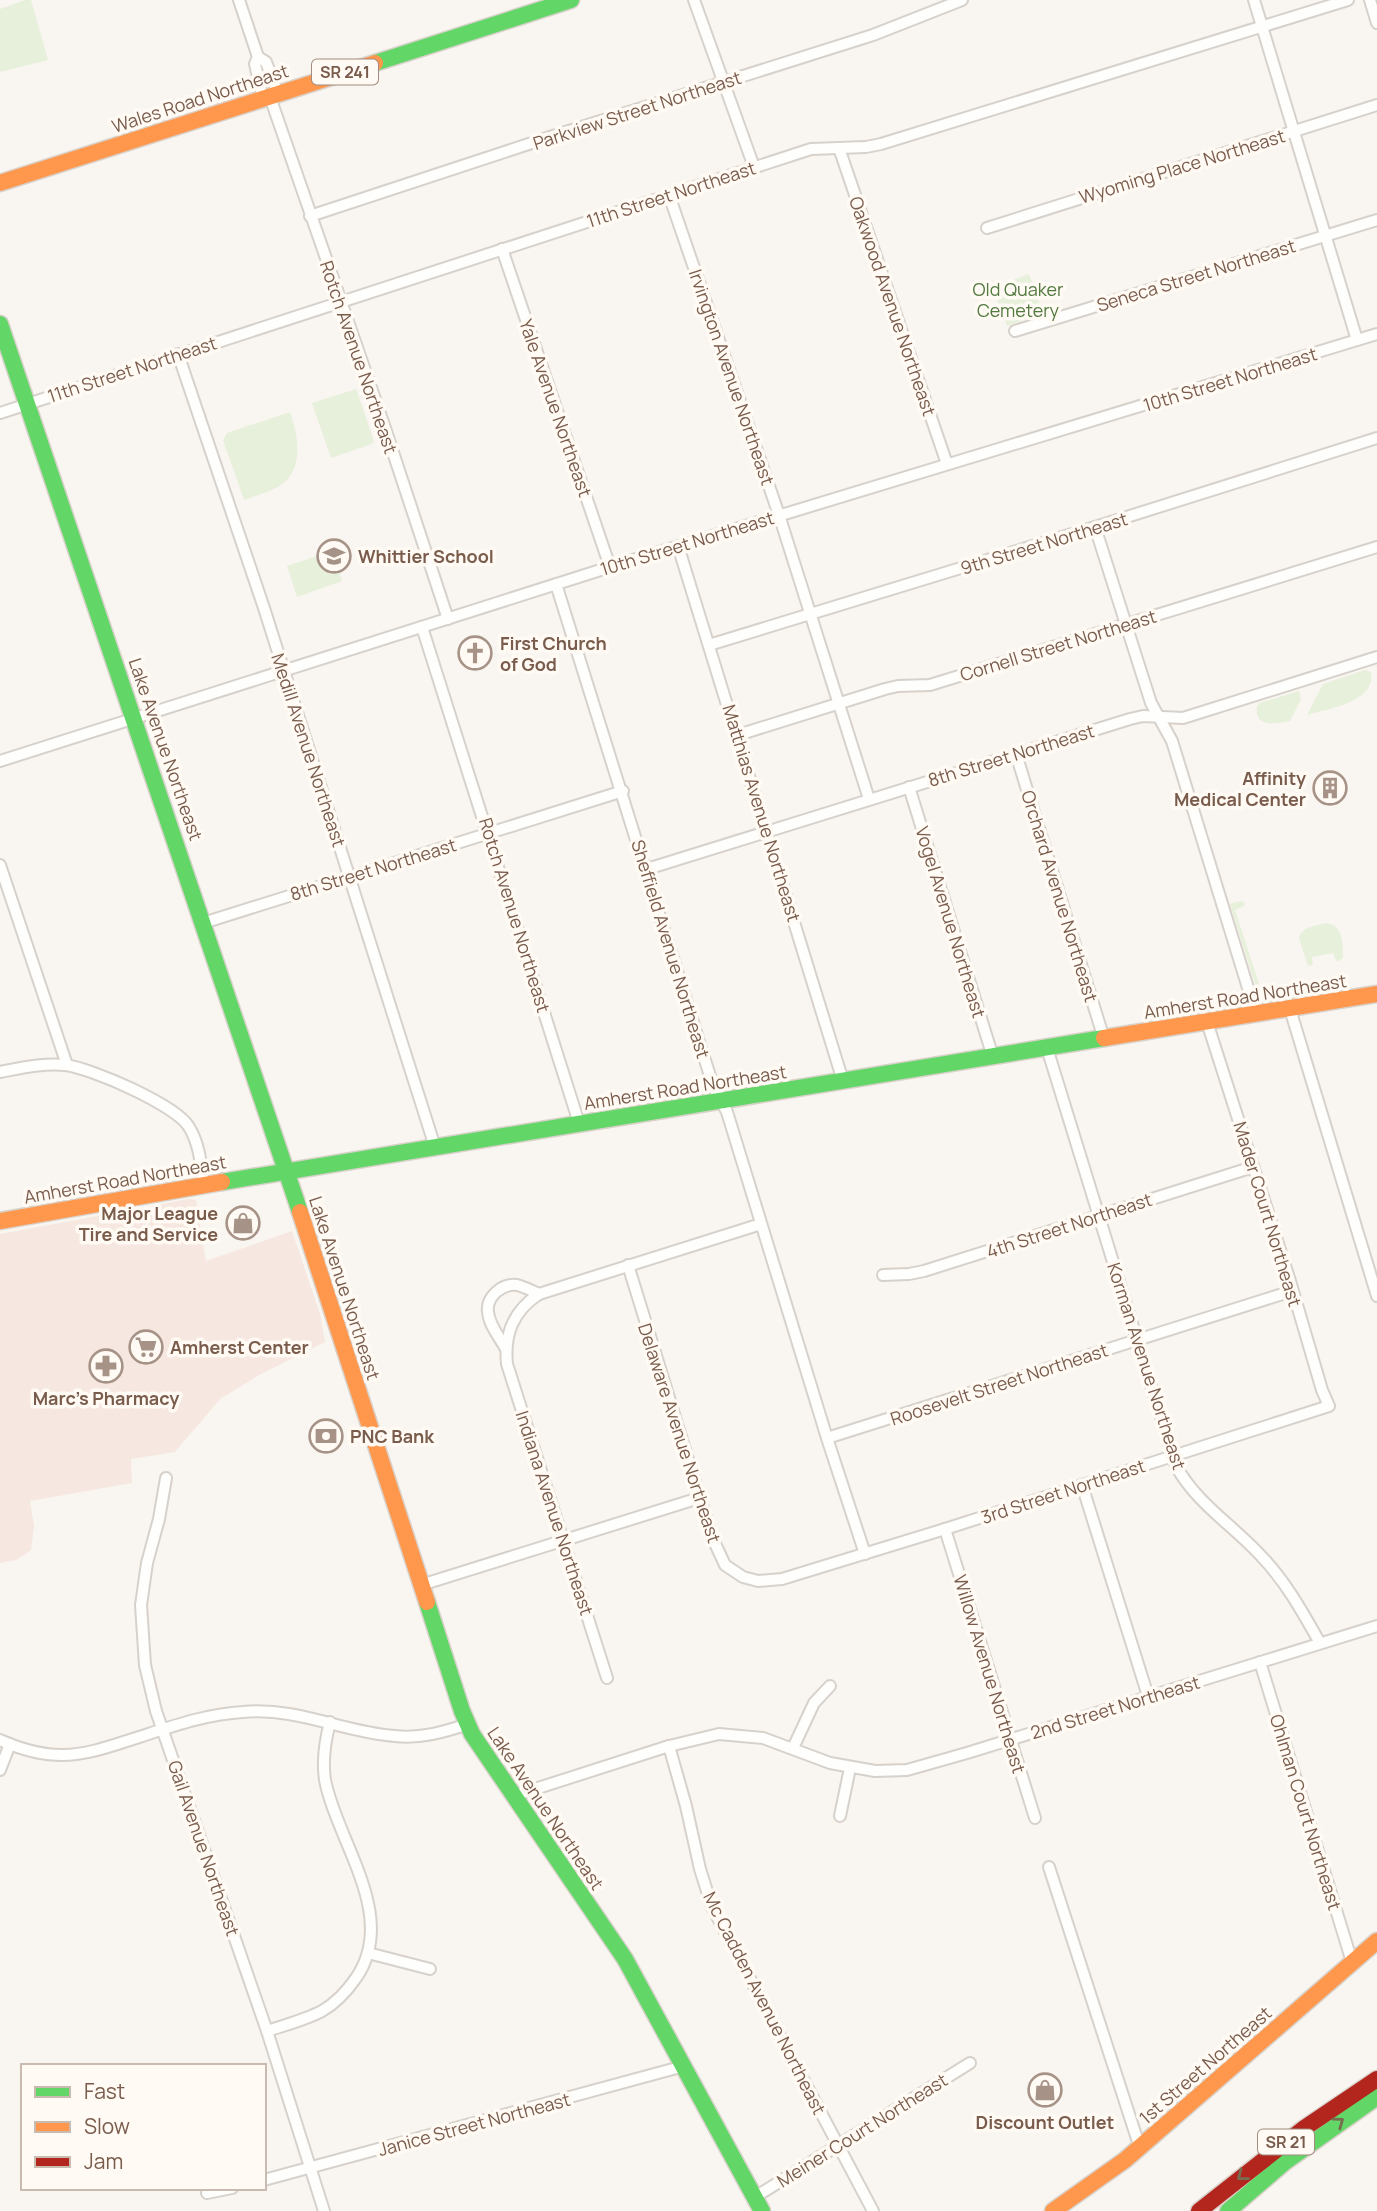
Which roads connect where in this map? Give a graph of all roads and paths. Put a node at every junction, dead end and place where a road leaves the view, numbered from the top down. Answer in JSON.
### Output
{"nodes":[{"id":1,"x":239,"y":0,"type":"edge"},
{"id":2,"x":571,"y":0,"type":"edge"},
{"id":3,"x":694,"y":0,"type":"edge"},
{"id":4,"x":962,"y":0,"type":"edge"},
{"id":5,"x":1254,"y":0,"type":"edge"},
{"id":6,"x":1348,"y":0,"type":"edge"},
{"id":7,"x":1370,"y":0,"type":"edge"},
{"id":8,"x":1377,"y":23,"type":"edge"},
{"id":9,"x":1263,"y":26,"type":"junction"},
{"id":10,"x":724,"y":83,"type":"junction"},
{"id":11,"x":270,"y":96,"type":"junction"},
{"id":12,"x":1377,"y":105,"type":"edge"},
{"id":13,"x":1292,"y":132,"type":"junction"},
{"id":14,"x":839,"y":148,"type":"junction"},
{"id":15,"x":754,"y":167,"type":"junction"},
{"id":16,"x":0,"y":183,"type":"edge"},
{"id":17,"x":670,"y":195,"type":"junction"},
{"id":18,"x":310,"y":216,"type":"junction"},
{"id":19,"x":1377,"y":220,"type":"edge"},
{"id":20,"x":987,"y":228,"type":"dead end"},
{"id":21,"x":1324,"y":236,"type":"junction"},
{"id":22,"x":502,"y":249,"type":"junction"},
{"id":23,"x":340,"y":302,"type":"junction"},
{"id":24,"x":0,"y":324,"type":"edge"},
{"id":25,"x":1015,"y":331,"type":"dead end"},
{"id":26,"x":1377,"y":334,"type":"edge"},
{"id":27,"x":1357,"y":340,"type":"junction"},
{"id":28,"x":178,"y":354,"type":"junction"},
{"id":29,"x":28,"y":403,"type":"junction"},
{"id":30,"x":0,"y":413,"type":"edge"},
{"id":31,"x":1377,"y":438,"type":"edge"},
{"id":32,"x":947,"y":464,"type":"junction"},
{"id":33,"x":779,"y":515,"type":"junction"},
{"id":34,"x":1095,"y":527,"type":"junction"},
{"id":35,"x":678,"y":546,"type":"junction"},
{"id":36,"x":1377,"y":547,"type":"edge"},
{"id":37,"x":610,"y":567,"type":"junction"},
{"id":38,"x":556,"y":584,"type":"junction"},
{"id":39,"x":811,"y":614,"type":"junction"},
{"id":40,"x":447,"y":619,"type":"junction"},
{"id":41,"x":1126,"y":624,"type":"junction"},
{"id":42,"x":422,"y":627,"type":"junction"},
{"id":43,"x":709,"y":645,"type":"junction"},
{"id":44,"x":1377,"y":657,"type":"edge"},
{"id":45,"x":284,"y":671,"type":"junction"},
{"id":46,"x":840,"y":703,"type":"junction"},
{"id":47,"x":135,"y":717,"type":"junction"},
{"id":48,"x":1159,"y":717,"type":"junction"},
{"id":49,"x":738,"y":735,"type":"junction"},
{"id":50,"x":1016,"y":754,"type":"junction"},
{"id":51,"x":0,"y":761,"type":"edge"},
{"id":52,"x":909,"y":787,"type":"junction"},
{"id":53,"x":622,"y":791,"type":"junction"},
{"id":54,"x":870,"y":799,"type":"junction"},
{"id":55,"x":767,"y":831,"type":"junction"},
{"id":56,"x":489,"y":833,"type":"junction"},
{"id":57,"x":0,"y":866,"type":"edge"},
{"id":58,"x":647,"y":869,"type":"junction"},
{"id":59,"x":350,"y":876,"type":"junction"},
{"id":60,"x":203,"y":923,"type":"junction"},
{"id":61,"x":1377,"y":994,"type":"edge"},
{"id":62,"x":1290,"y":1009,"type":"junction"},
{"id":63,"x":1256,"y":1014,"type":"junction"},
{"id":64,"x":1207,"y":1022,"type":"junction"},
{"id":65,"x":1104,"y":1039,"type":"junction"},
{"id":66,"x":1046,"y":1048,"type":"junction"},
{"id":67,"x":993,"y":1057,"type":"junction"},
{"id":68,"x":67,"y":1065,"type":"junction"},
{"id":69,"x":0,"y":1072,"type":"edge"},
{"id":70,"x":843,"y":1081,"type":"junction"},
{"id":71,"x":722,"y":1100,"type":"junction"},
{"id":72,"x":579,"y":1123,"type":"junction"},
{"id":73,"x":435,"y":1147,"type":"junction"},
{"id":74,"x":1253,"y":1167,"type":"junction"},
{"id":75,"x":287,"y":1171,"type":"junction"},
{"id":76,"x":204,"y":1185,"type":"junction"},
{"id":77,"x":1099,"y":1216,"type":"junction"},
{"id":78,"x":0,"y":1221,"type":"edge"},
{"id":79,"x":761,"y":1224,"type":"junction"},
{"id":80,"x":628,"y":1265,"type":"junction"},
{"id":81,"x":883,"y":1275,"type":"dead end"},
{"id":82,"x":1292,"y":1291,"type":"junction"},
{"id":83,"x":539,"y":1294,"type":"junction"},
{"id":84,"x":1377,"y":1296,"type":"edge"},
{"id":85,"x":1138,"y":1340,"type":"junction"},
{"id":86,"x":506,"y":1349,"type":"junction"},
{"id":87,"x":1329,"y":1406,"type":"joint"},
{"id":88,"x":827,"y":1438,"type":"junction"},
{"id":89,"x":1172,"y":1456,"type":"junction"},
{"id":90,"x":166,"y":1478,"type":"dead end"},
{"id":91,"x":1082,"y":1485,"type":"junction"},
{"id":92,"x":699,"y":1498,"type":"junction"},
{"id":93,"x":945,"y":1529,"type":"junction"},
{"id":94,"x":563,"y":1541,"type":"junction"},
{"id":95,"x":864,"y":1554,"type":"junction"},
{"id":96,"x":797,"y":1574,"type":"joint"},
{"id":97,"x":421,"y":1585,"type":"junction"},
{"id":98,"x":1377,"y":1626,"type":"edge"},
{"id":99,"x":1320,"y":1643,"type":"junction"},
{"id":100,"x":1260,"y":1662,"type":"junction"},
{"id":101,"x":607,"y":1678,"type":"dead end"},
{"id":102,"x":830,"y":1686,"type":"dead end"},
{"id":103,"x":1147,"y":1696,"type":"junction"},
{"id":104,"x":330,"y":1722,"type":"junction"},
{"id":105,"x":468,"y":1724,"type":"junction"},
{"id":106,"x":162,"y":1729,"type":"junction"},
{"id":107,"x":1010,"y":1740,"type":"junction"},
{"id":108,"x":5,"y":1742,"type":"edge"},
{"id":109,"x":669,"y":1746,"type":"junction"},
{"id":110,"x":793,"y":1748,"type":"junction"},
{"id":111,"x":850,"y":1768,"type":"junction"},
{"id":112,"x":0,"y":1770,"type":"edge"},
{"id":113,"x":513,"y":1796,"type":"junction"},
{"id":114,"x":840,"y":1816,"type":"dead end"},
{"id":115,"x":1035,"y":1818,"type":"dead end"},
{"id":116,"x":1049,"y":1867,"type":"dead end"},
{"id":117,"x":1377,"y":1941,"type":"edge"},
{"id":118,"x":368,"y":1953,"type":"junction"},
{"id":119,"x":1352,"y":1962,"type":"junction"},
{"id":120,"x":430,"y":1969,"type":"dead end"},
{"id":121,"x":267,"y":2031,"type":"junction"},
{"id":122,"x":970,"y":2063,"type":"dead end"},
{"id":123,"x":684,"y":2066,"type":"junction"},
{"id":124,"x":1377,"y":2079,"type":"edge"},
{"id":125,"x":1377,"y":2096,"type":"edge"},
{"id":126,"x":838,"y":2144,"type":"junction"},
{"id":127,"x":1140,"y":2147,"type":"junction"},
{"id":128,"x":310,"y":2167,"type":"junction"},
{"id":129,"x":266,"y":2179,"type":"edge"},
{"id":130,"x":222,"y":2190,"type":"edge"},
{"id":131,"x":207,"y":2193,"type":"dead end"},
{"id":132,"x":759,"y":2204,"type":"edge"},
{"id":133,"x":324,"y":2211,"type":"edge"},
{"id":134,"x":873,"y":2211,"type":"edge"},
{"id":135,"x":1052,"y":2211,"type":"edge"},
{"id":136,"x":1199,"y":2211,"type":"edge"},
{"id":137,"x":1228,"y":2211,"type":"edge"}],
"edges":[{"from":1,"to":11,"type":"street","name":"Rotch Avenue Northeast"},
{"from":2,"to":11,"type":"main road","name":"Wales Road Northeast","number":"SR 241"},
{"from":3,"to":10,"type":"street"},
{"from":4,"to":10,"type":"street","name":"Parkview Street Northeast"},
{"from":5,"to":9,"type":"street"},
{"from":6,"to":9,"type":"street","name":"11th Street Northeast"},
{"from":7,"to":8,"type":"street"},
{"from":9,"to":13,"type":"street"},
{"from":9,"to":14,"type":"street","name":"11th Street Northeast"},
{"from":10,"to":15,"type":"street"},
{"from":10,"to":18,"type":"street","name":"Parkview Street Northeast"},
{"from":11,"to":16,"type":"main road","name":"Wales Road Northeast","number":"SR 241"},
{"from":11,"to":18,"type":"street","name":"Rotch Avenue Northeast"},
{"from":12,"to":13,"type":"street","name":"Wyoming Place Northeast"},
{"from":13,"to":20,"type":"street","name":"Wyoming Place Northeast"},
{"from":13,"to":21,"type":"street"},
{"from":14,"to":15,"type":"street","name":"11th Street Northeast"},
{"from":14,"to":32,"type":"street","name":"Oakwood Avenue Northeast"},
{"from":15,"to":17,"type":"street","name":"11th Street Northeast"},
{"from":17,"to":22,"type":"street","name":"11th Street Northeast"},
{"from":17,"to":33,"type":"street","name":"Irvington Avenue Northeast"},
{"from":18,"to":23,"type":"street","name":"Rotch Avenue Northeast"},
{"from":19,"to":21,"type":"street","name":"Seneca Street Northeast"},
{"from":21,"to":25,"type":"street","name":"Seneca Street Northeast"},
{"from":21,"to":27,"type":"street"},
{"from":22,"to":23,"type":"street","name":"11th Street Northeast"},
{"from":22,"to":37,"type":"street","name":"Yale Avenue Northeast"},
{"from":23,"to":28,"type":"street","name":"11th Street Northeast"},
{"from":23,"to":40,"type":"street","name":"Rotch Avenue Northeast"},
{"from":24,"to":29,"type":"main road","name":"Lake Avenue Northeast"},
{"from":26,"to":27,"type":"street","name":"10th Street Northeast"},
{"from":27,"to":32,"type":"street","name":"10th Street Northeast"},
{"from":28,"to":29,"type":"street","name":"11th Street Northeast"},
{"from":28,"to":45,"type":"street","name":"Medill Avenue Northeast"},
{"from":29,"to":30,"type":"street","name":"11th Street Northeast"},
{"from":29,"to":47,"type":"main road","name":"Lake Avenue Northeast"},
{"from":31,"to":34,"type":"street","name":"9th Street Northeast"},
{"from":32,"to":33,"type":"street","name":"10th Street Northeast"},
{"from":33,"to":35,"type":"street","name":"10th Street Northeast"},
{"from":33,"to":39,"type":"street","name":"Irvington Avenue Northeast"},
{"from":34,"to":39,"type":"street","name":"9th Street Northeast"},
{"from":34,"to":41,"type":"street"},
{"from":35,"to":37,"type":"street","name":"10th Street Northeast"},
{"from":35,"to":43,"type":"street","name":"Matthias Avenue Northeast"},
{"from":36,"to":41,"type":"street","name":"Cornell Street Northeast"},
{"from":37,"to":38,"type":"street","name":"10th Street Northeast"},
{"from":38,"to":40,"type":"street","name":"10th Street Northeast"},
{"from":38,"to":53,"type":"street","name":"Sheffield Avenue Northeast"},
{"from":39,"to":43,"type":"street","name":"9th Street Northeast"},
{"from":39,"to":46,"type":"street","name":"Irvington Avenue Northeast"},
{"from":40,"to":42,"type":"street","name":"10th Street Northeast"},
{"from":41,"to":46,"type":"street","name":"Cornell Street Northeast"},
{"from":41,"to":48,"type":"street"},
{"from":42,"to":45,"type":"street","name":"10th Street Northeast"},
{"from":42,"to":56,"type":"street","name":"Rotch Avenue Northeast"},
{"from":43,"to":49,"type":"street","name":"Matthias Avenue Northeast"},
{"from":44,"to":48,"type":"street","name":"8th Street Northeast"},
{"from":45,"to":47,"type":"street","name":"10th Street Northeast"},
{"from":45,"to":59,"type":"street","name":"Medill Avenue Northeast"},
{"from":46,"to":49,"type":"street","name":"Cornell Street Northeast"},
{"from":46,"to":54,"type":"street","name":"Irvington Avenue Northeast"},
{"from":47,"to":51,"type":"street","name":"10th Street Northeast"},
{"from":47,"to":60,"type":"main road","name":"Lake Avenue Northeast"},
{"from":48,"to":50,"type":"street","name":"8th Street Northeast"},
{"from":48,"to":63,"type":"street"},
{"from":49,"to":55,"type":"street","name":"Matthias Avenue Northeast"},
{"from":50,"to":52,"type":"street","name":"8th Street Northeast"},
{"from":50,"to":65,"type":"street","name":"Orchard Avenue Northeast"},
{"from":52,"to":54,"type":"street","name":"8th Street Northeast"},
{"from":52,"to":67,"type":"street","name":"Vogel Avenue Northeast"},
{"from":53,"to":56,"type":"street","name":"8th Street Northeast"},
{"from":53,"to":58,"type":"street","name":"Sheffield Avenue Northeast"},
{"from":54,"to":55,"type":"street","name":"8th Street Northeast"},
{"from":55,"to":58,"type":"street","name":"8th Street Northeast"},
{"from":55,"to":70,"type":"street","name":"Matthias Avenue Northeast"},
{"from":56,"to":59,"type":"street","name":"8th Street Northeast"},
{"from":56,"to":72,"type":"street","name":"Rotch Avenue Northeast"},
{"from":57,"to":68,"type":"street"},
{"from":58,"to":71,"type":"street","name":"Sheffield Avenue Northeast"},
{"from":59,"to":60,"type":"street","name":"8th Street Northeast"},
{"from":59,"to":73,"type":"street","name":"Medill Avenue Northeast"},
{"from":60,"to":75,"type":"main road","name":"Lake Avenue Northeast"},
{"from":61,"to":62,"type":"main road","name":"Amherst Road Northeast"},
{"from":62,"to":63,"type":"main road","name":"Amherst Road Northeast"},
{"from":62,"to":84,"type":"street"},
{"from":63,"to":64,"type":"main road","name":"Amherst Road Northeast"},
{"from":64,"to":65,"type":"main road","name":"Amherst Road Northeast"},
{"from":64,"to":74,"type":"street","name":"Mader Court Northeast"},
{"from":65,"to":66,"type":"main road","name":"Amherst Road Northeast"},
{"from":66,"to":67,"type":"main road","name":"Amherst Road Northeast"},
{"from":66,"to":77,"type":"street","name":"Korman Avenue Northeast"},
{"from":67,"to":70,"type":"main road","name":"Amherst Road Northeast"},
{"from":68,"to":69,"type":"street"},
{"from":68,"to":76,"type":"street"},
{"from":70,"to":71,"type":"main road","name":"Amherst Road Northeast"},
{"from":71,"to":72,"type":"main road","name":"Amherst Road Northeast"},
{"from":71,"to":79,"type":"street","name":"Sheffield Avenue Northeast"},
{"from":72,"to":73,"type":"main road","name":"Amherst Road Northeast"},
{"from":73,"to":75,"type":"main road","name":"Amherst Road Northeast"},
{"from":74,"to":77,"type":"street","name":"4th Street Northeast"},
{"from":74,"to":82,"type":"street","name":"Mader Court Northeast"},
{"from":75,"to":76,"type":"main road","name":"Amherst Road Northeast"},
{"from":75,"to":97,"type":"main road","name":"Lake Avenue Northeast"},
{"from":76,"to":78,"type":"main road","name":"Amherst Road Northeast"},
{"from":77,"to":81,"type":"street","name":"4th Street Northeast"},
{"from":77,"to":85,"type":"street","name":"Korman Avenue Northeast"},
{"from":79,"to":80,"type":"street"},
{"from":79,"to":88,"type":"street","name":"Sheffield Avenue Northeast"},
{"from":80,"to":83,"type":"street"},
{"from":80,"to":92,"type":"street","name":"Delaware Avenue Northeast"},
{"from":82,"to":85,"type":"street","name":"Roosevelt Street Northeast"},
{"from":82,"to":87,"type":"street","name":"Mader Court Northeast"},
{"from":83,"to":86,"type":"street","name":"Indiana Avenue Northeast"},
{"from":83,"to":86,"type":"street","name":"Indiana Avenue Northeast"},
{"from":85,"to":88,"type":"street","name":"Roosevelt Street Northeast"},
{"from":85,"to":89,"type":"street","name":"Korman Avenue Northeast"},
{"from":86,"to":94,"type":"street","name":"Indiana Avenue Northeast"},
{"from":87,"to":89,"type":"street","name":"3rd Street Northeast"},
{"from":88,"to":95,"type":"street","name":"Sheffield Avenue Northeast"},
{"from":89,"to":91,"type":"street","name":"3rd Street Northeast"},
{"from":89,"to":99,"type":"street","name":"Korman Avenue Northeast"},
{"from":90,"to":106,"type":"street","name":"Gail Avenue Northeast"},
{"from":91,"to":93,"type":"street","name":"3rd Street Northeast"},
{"from":91,"to":103,"type":"street"},
{"from":92,"to":94,"type":"street"},
{"from":92,"to":96,"type":"street","name":"Delaware Avenue Northeast"},
{"from":93,"to":95,"type":"street","name":"3rd Street Northeast"},
{"from":93,"to":107,"type":"street","name":"Willow Avenue Northeast"},
{"from":94,"to":97,"type":"street"},
{"from":94,"to":101,"type":"street","name":"Indiana Avenue Northeast"},
{"from":95,"to":96,"type":"street","name":"3rd Street Northeast"},
{"from":97,"to":105,"type":"main road","name":"Lake Avenue Northeast"},
{"from":98,"to":99,"type":"street","name":"2nd Street Northeast"},
{"from":99,"to":100,"type":"street","name":"2nd Street Northeast"},
{"from":100,"to":103,"type":"street","name":"2nd Street Northeast"},
{"from":100,"to":119,"type":"street","name":"Ohlman Court Northeast"},
{"from":102,"to":110,"type":"street"},
{"from":103,"to":107,"type":"street","name":"2nd Street Northeast"},
{"from":104,"to":105,"type":"street"},
{"from":104,"to":106,"type":"street"},
{"from":104,"to":118,"type":"street"},
{"from":105,"to":113,"type":"main road","name":"Lake Avenue Northeast"},
{"from":106,"to":108,"type":"street"},
{"from":106,"to":121,"type":"street","name":"Gail Avenue Northeast"},
{"from":107,"to":111,"type":"street","name":"2nd Street Northeast"},
{"from":107,"to":115,"type":"street","name":"Willow Avenue Northeast"},
{"from":108,"to":112,"type":"street"},
{"from":109,"to":110,"type":"street","name":"2nd Street Northeast"},
{"from":109,"to":113,"type":"street","name":"2nd Street Northeast"},
{"from":109,"to":126,"type":"street","name":"Mc Cadden Avenue Northeast"},
{"from":110,"to":111,"type":"street","name":"2nd Street Northeast"},
{"from":111,"to":114,"type":"street"},
{"from":113,"to":123,"type":"main road","name":"Lake Avenue Northeast"},
{"from":116,"to":127,"type":"street"},
{"from":117,"to":119,"type":"main road","name":"1st Street Northeast"},
{"from":118,"to":120,"type":"street"},
{"from":118,"to":121,"type":"street"},
{"from":119,"to":127,"type":"main road","name":"1st Street Northeast"},
{"from":121,"to":128,"type":"street","name":"Gail Avenue Northeast"},
{"from":122,"to":126,"type":"street","name":"Meiner Court Northeast"},
{"from":123,"to":128,"type":"street","name":"Janice Street Northeast"},
{"from":123,"to":132,"type":"main road","name":"Lake Avenue Northeast"},
{"from":124,"to":136,"type":"main road","number":"SR 21","one_way":true},
{"from":137,"to":125,"type":"main road","number":"SR 21","one_way":true},
{"from":126,"to":132,"type":"street","name":"Meiner Court Northeast"},
{"from":126,"to":134,"type":"street","name":"Mc Cadden Avenue Northeast"},
{"from":127,"to":135,"type":"main road","name":"1st Street Northeast"},
{"from":128,"to":129,"type":"street","name":"Janice Street Northeast"},
{"from":128,"to":133,"type":"street","name":"Gail Avenue Northeast"},
{"from":130,"to":131,"type":"street"}]}
